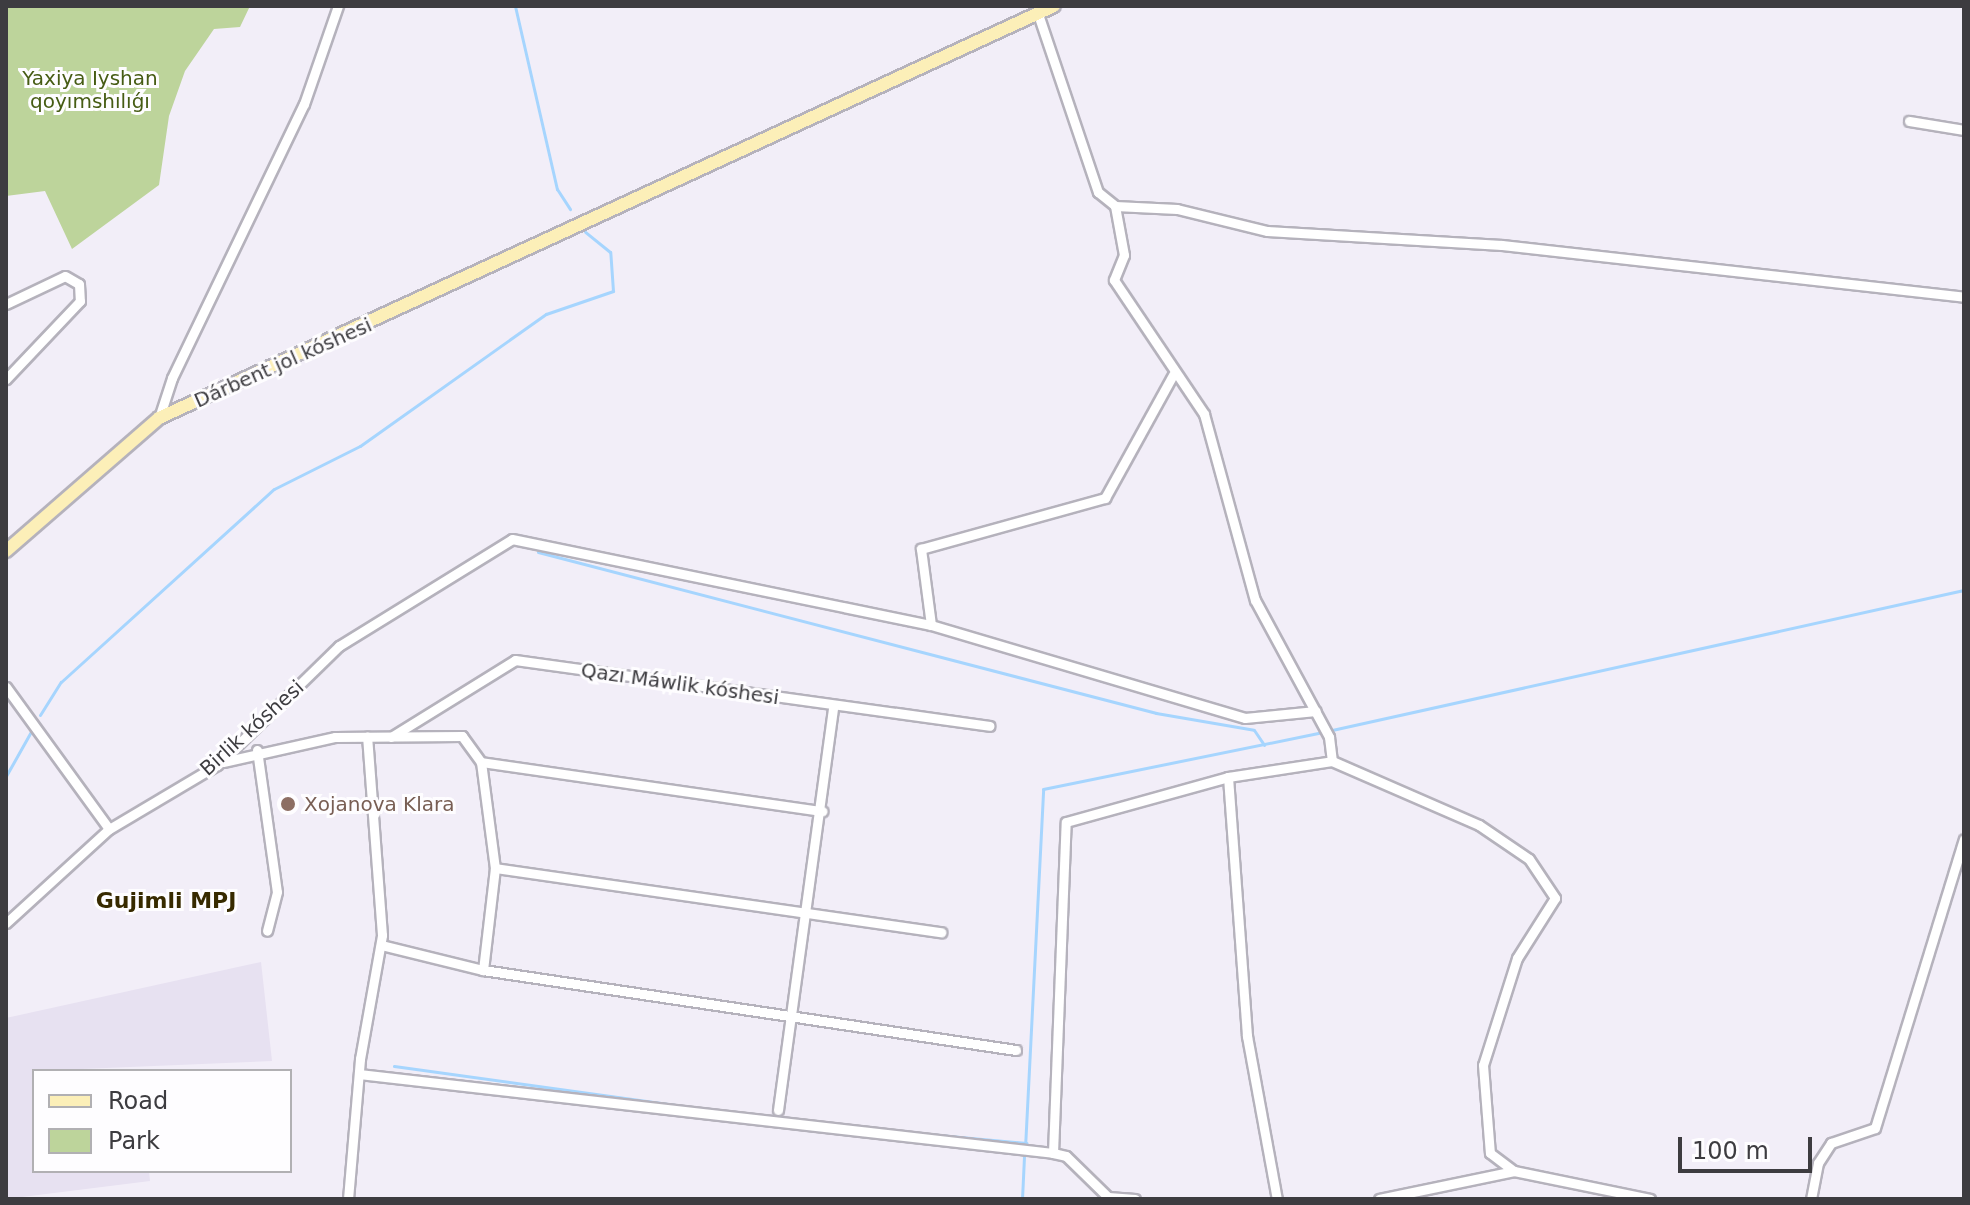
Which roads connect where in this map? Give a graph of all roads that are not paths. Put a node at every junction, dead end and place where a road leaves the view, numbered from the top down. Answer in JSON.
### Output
{"nodes":[{"id":1,"x":338,"y":6,"type":"edge"},
{"id":2,"x":1054,"y":6,"type":"edge"},
{"id":3,"x":1038,"y":14,"type":"junction"},
{"id":4,"x":1909,"y":121,"type":"dead end"},
{"id":5,"x":1964,"y":130,"type":"edge"},
{"id":6,"x":1115,"y":206,"type":"junction"},
{"id":7,"x":1964,"y":297,"type":"edge"},
{"id":8,"x":6,"y":304,"type":"edge"},
{"id":9,"x":1173,"y":375,"type":"junction"},
{"id":10,"x":6,"y":379,"type":"edge"},
{"id":11,"x":159,"y":418,"type":"junction"},
{"id":12,"x":6,"y":551,"type":"edge"},
{"id":13,"x":931,"y":625,"type":"junction"},
{"id":14,"x":6,"y":687,"type":"edge"},
{"id":15,"x":833,"y":706,"type":"junction"},
{"id":16,"x":1316,"y":711,"type":"junction"},
{"id":17,"x":989,"y":726,"type":"dead end"},
{"id":18,"x":367,"y":737,"type":"junction"},
{"id":19,"x":391,"y":737,"type":"junction"},
{"id":20,"x":257,"y":750,"type":"junction"},
{"id":21,"x":1332,"y":761,"type":"junction"},
{"id":22,"x":481,"y":762,"type":"junction"},
{"id":23,"x":217,"y":765,"type":"junction"},
{"id":24,"x":1228,"y":777,"type":"junction"},
{"id":25,"x":823,"y":811,"type":"junction"},
{"id":26,"x":109,"y":829,"type":"junction"},
{"id":27,"x":1964,"y":839,"type":"edge"},
{"id":28,"x":495,"y":868,"type":"junction"},
{"id":29,"x":809,"y":908,"type":"junction"},
{"id":30,"x":6,"y":923,"type":"edge"},
{"id":31,"x":267,"y":931,"type":"dead end"},
{"id":32,"x":941,"y":932,"type":"dead end"},
{"id":33,"x":381,"y":945,"type":"junction"},
{"id":34,"x":483,"y":970,"type":"junction"},
{"id":35,"x":793,"y":1016,"type":"junction"},
{"id":36,"x":1016,"y":1050,"type":"dead end"},
{"id":37,"x":359,"y":1074,"type":"junction"},
{"id":38,"x":778,"y":1110,"type":"dead end"},
{"id":39,"x":1053,"y":1153,"type":"junction"},
{"id":40,"x":1514,"y":1171,"type":"junction"},
{"id":41,"x":348,"y":1199,"type":"edge"},
{"id":42,"x":1135,"y":1199,"type":"edge"},
{"id":43,"x":1277,"y":1199,"type":"edge"},
{"id":44,"x":1379,"y":1199,"type":"edge"},
{"id":45,"x":1650,"y":1199,"type":"edge"},
{"id":46,"x":1811,"y":1199,"type":"edge"}],
"edges":[{"from":1,"to":11,"type":"street"},
{"from":2,"to":3,"type":"main road","name":"Dárbent jol kóshesi"},
{"from":3,"to":6,"type":"street"},
{"from":3,"to":11,"type":"main road","name":"Dárbent jol kóshesi"},
{"from":4,"to":5,"type":"street"},
{"from":6,"to":7,"type":"street"},
{"from":6,"to":9,"type":"street"},
{"from":8,"to":10,"type":"street"},
{"from":9,"to":13,"type":"street"},
{"from":9,"to":16,"type":"street"},
{"from":11,"to":12,"type":"main road","name":"Dárbent jol kóshesi"},
{"from":13,"to":16,"type":"street"},
{"from":13,"to":23,"type":"street","name":"Birlik kóshesi"},
{"from":14,"to":26,"type":"street"},
{"from":15,"to":17,"type":"street","name":"Qazı Máwlik kóshesi"},
{"from":15,"to":19,"type":"street","name":"Qazı Máwlik kóshesi"},
{"from":15,"to":25,"type":"street"},
{"from":16,"to":21,"type":"street"},
{"from":18,"to":19,"type":"street"},
{"from":18,"to":20,"type":"street"},
{"from":18,"to":33,"type":"street"},
{"from":19,"to":22,"type":"street"},
{"from":20,"to":23,"type":"street"},
{"from":20,"to":31,"type":"street"},
{"from":21,"to":24,"type":"street"},
{"from":21,"to":40,"type":"street"},
{"from":22,"to":25,"type":"street"},
{"from":22,"to":28,"type":"street"},
{"from":23,"to":26,"type":"street","name":"Birlik kóshesi"},
{"from":24,"to":39,"type":"street"},
{"from":24,"to":43,"type":"street"},
{"from":25,"to":29,"type":"street"},
{"from":26,"to":30,"type":"street","name":"Birlik kóshesi"},
{"from":27,"to":46,"type":"street"},
{"from":28,"to":29,"type":"street"},
{"from":28,"to":34,"type":"street"},
{"from":29,"to":32,"type":"street"},
{"from":29,"to":35,"type":"street"},
{"from":33,"to":34,"type":"street"},
{"from":33,"to":37,"type":"street"},
{"from":34,"to":35,"type":"street"},
{"from":35,"to":36,"type":"street"},
{"from":35,"to":38,"type":"street"},
{"from":37,"to":39,"type":"street"},
{"from":37,"to":41,"type":"street"},
{"from":39,"to":42,"type":"street"},
{"from":40,"to":44,"type":"street"},
{"from":40,"to":45,"type":"street"}]}
